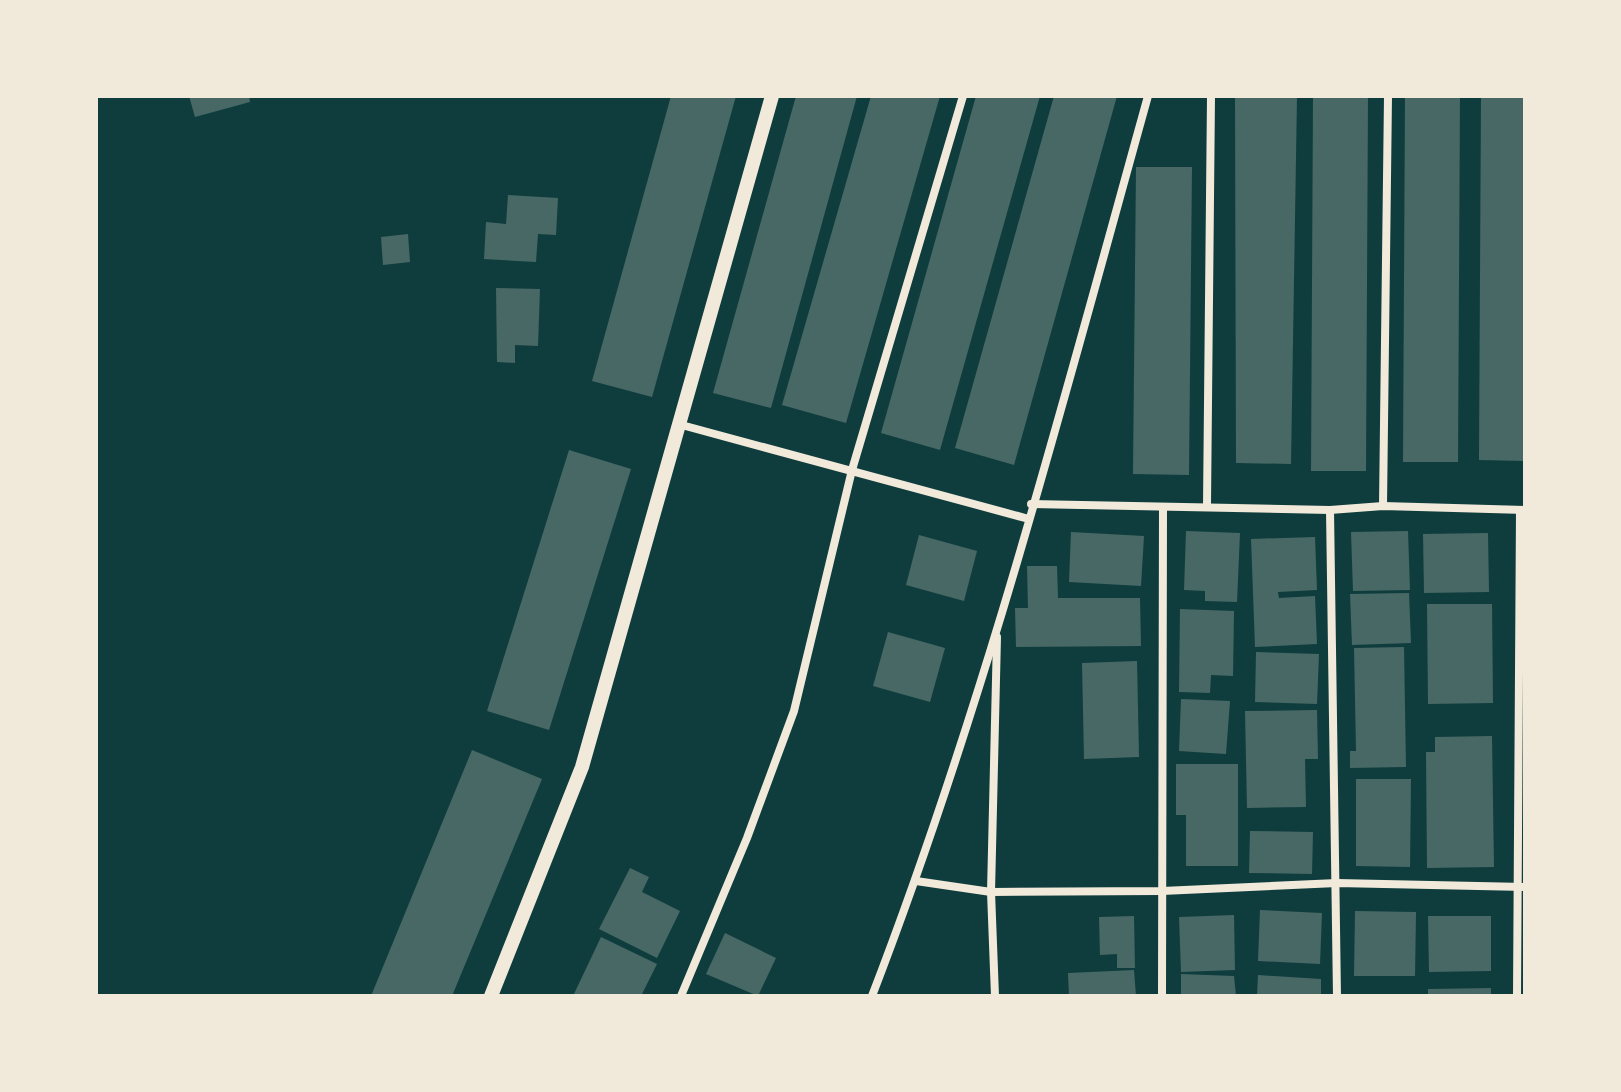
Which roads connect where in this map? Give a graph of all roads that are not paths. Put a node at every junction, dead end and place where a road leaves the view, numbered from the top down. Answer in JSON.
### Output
{"nodes":[{"id":1,"x":772,"y":96,"type":"edge"},
{"id":2,"x":963,"y":96,"type":"edge"},
{"id":3,"x":1148,"y":96,"type":"edge"},
{"id":4,"x":1211,"y":96,"type":"edge"},
{"id":5,"x":1388,"y":96,"type":"edge"},
{"id":6,"x":677,"y":423,"type":"junction"},
{"id":7,"x":852,"y":470,"type":"junction"},
{"id":8,"x":1031,"y":504,"type":"junction"},
{"id":9,"x":1207,"y":505,"type":"junction"},
{"id":10,"x":1383,"y":506,"type":"junction"},
{"id":11,"x":1163,"y":508,"type":"junction"},
{"id":12,"x":1330,"y":510,"type":"junction"},
{"id":13,"x":1523,"y":510,"type":"edge"},
{"id":14,"x":1029,"y":519,"type":"junction"},
{"id":15,"x":997,"y":624,"type":"junction"},
{"id":16,"x":916,"y":881,"type":"junction"},
{"id":17,"x":1337,"y":883,"type":"junction"},
{"id":18,"x":1522,"y":887,"type":"edge"},
{"id":19,"x":1162,"y":891,"type":"junction"},
{"id":20,"x":991,"y":892,"type":"junction"},
{"id":21,"x":491,"y":996,"type":"edge"},
{"id":22,"x":681,"y":996,"type":"edge"},
{"id":23,"x":872,"y":996,"type":"edge"},
{"id":24,"x":995,"y":996,"type":"edge"},
{"id":25,"x":1162,"y":996,"type":"edge"},
{"id":26,"x":1337,"y":996,"type":"edge"},
{"id":27,"x":1517,"y":996,"type":"edge"}],
"edges":[{"from":1,"to":6,"type":"street"},
{"from":2,"to":7,"type":"street"},
{"from":3,"to":8,"type":"street"},
{"from":4,"to":9,"type":"street"},
{"from":5,"to":10,"type":"street"},
{"from":6,"to":7,"type":"street"},
{"from":6,"to":21,"type":"street"},
{"from":7,"to":14,"type":"street"},
{"from":7,"to":22,"type":"street"},
{"from":8,"to":11,"type":"street"},
{"from":8,"to":14,"type":"street"},
{"from":9,"to":11,"type":"street"},
{"from":9,"to":12,"type":"street"},
{"from":10,"to":12,"type":"street"},
{"from":10,"to":13,"type":"street"},
{"from":11,"to":19,"type":"street"},
{"from":12,"to":17,"type":"street"},
{"from":13,"to":18,"type":"street"},
{"from":14,"to":15,"type":"street"},
{"from":15,"to":16,"type":"street"},
{"from":15,"to":20,"type":"street"},
{"from":16,"to":20,"type":"street"},
{"from":16,"to":23,"type":"street"},
{"from":17,"to":18,"type":"street"},
{"from":17,"to":19,"type":"street"},
{"from":17,"to":26,"type":"street"},
{"from":18,"to":27,"type":"street"},
{"from":19,"to":20,"type":"street"},
{"from":19,"to":25,"type":"street"},
{"from":20,"to":24,"type":"street"}]}
